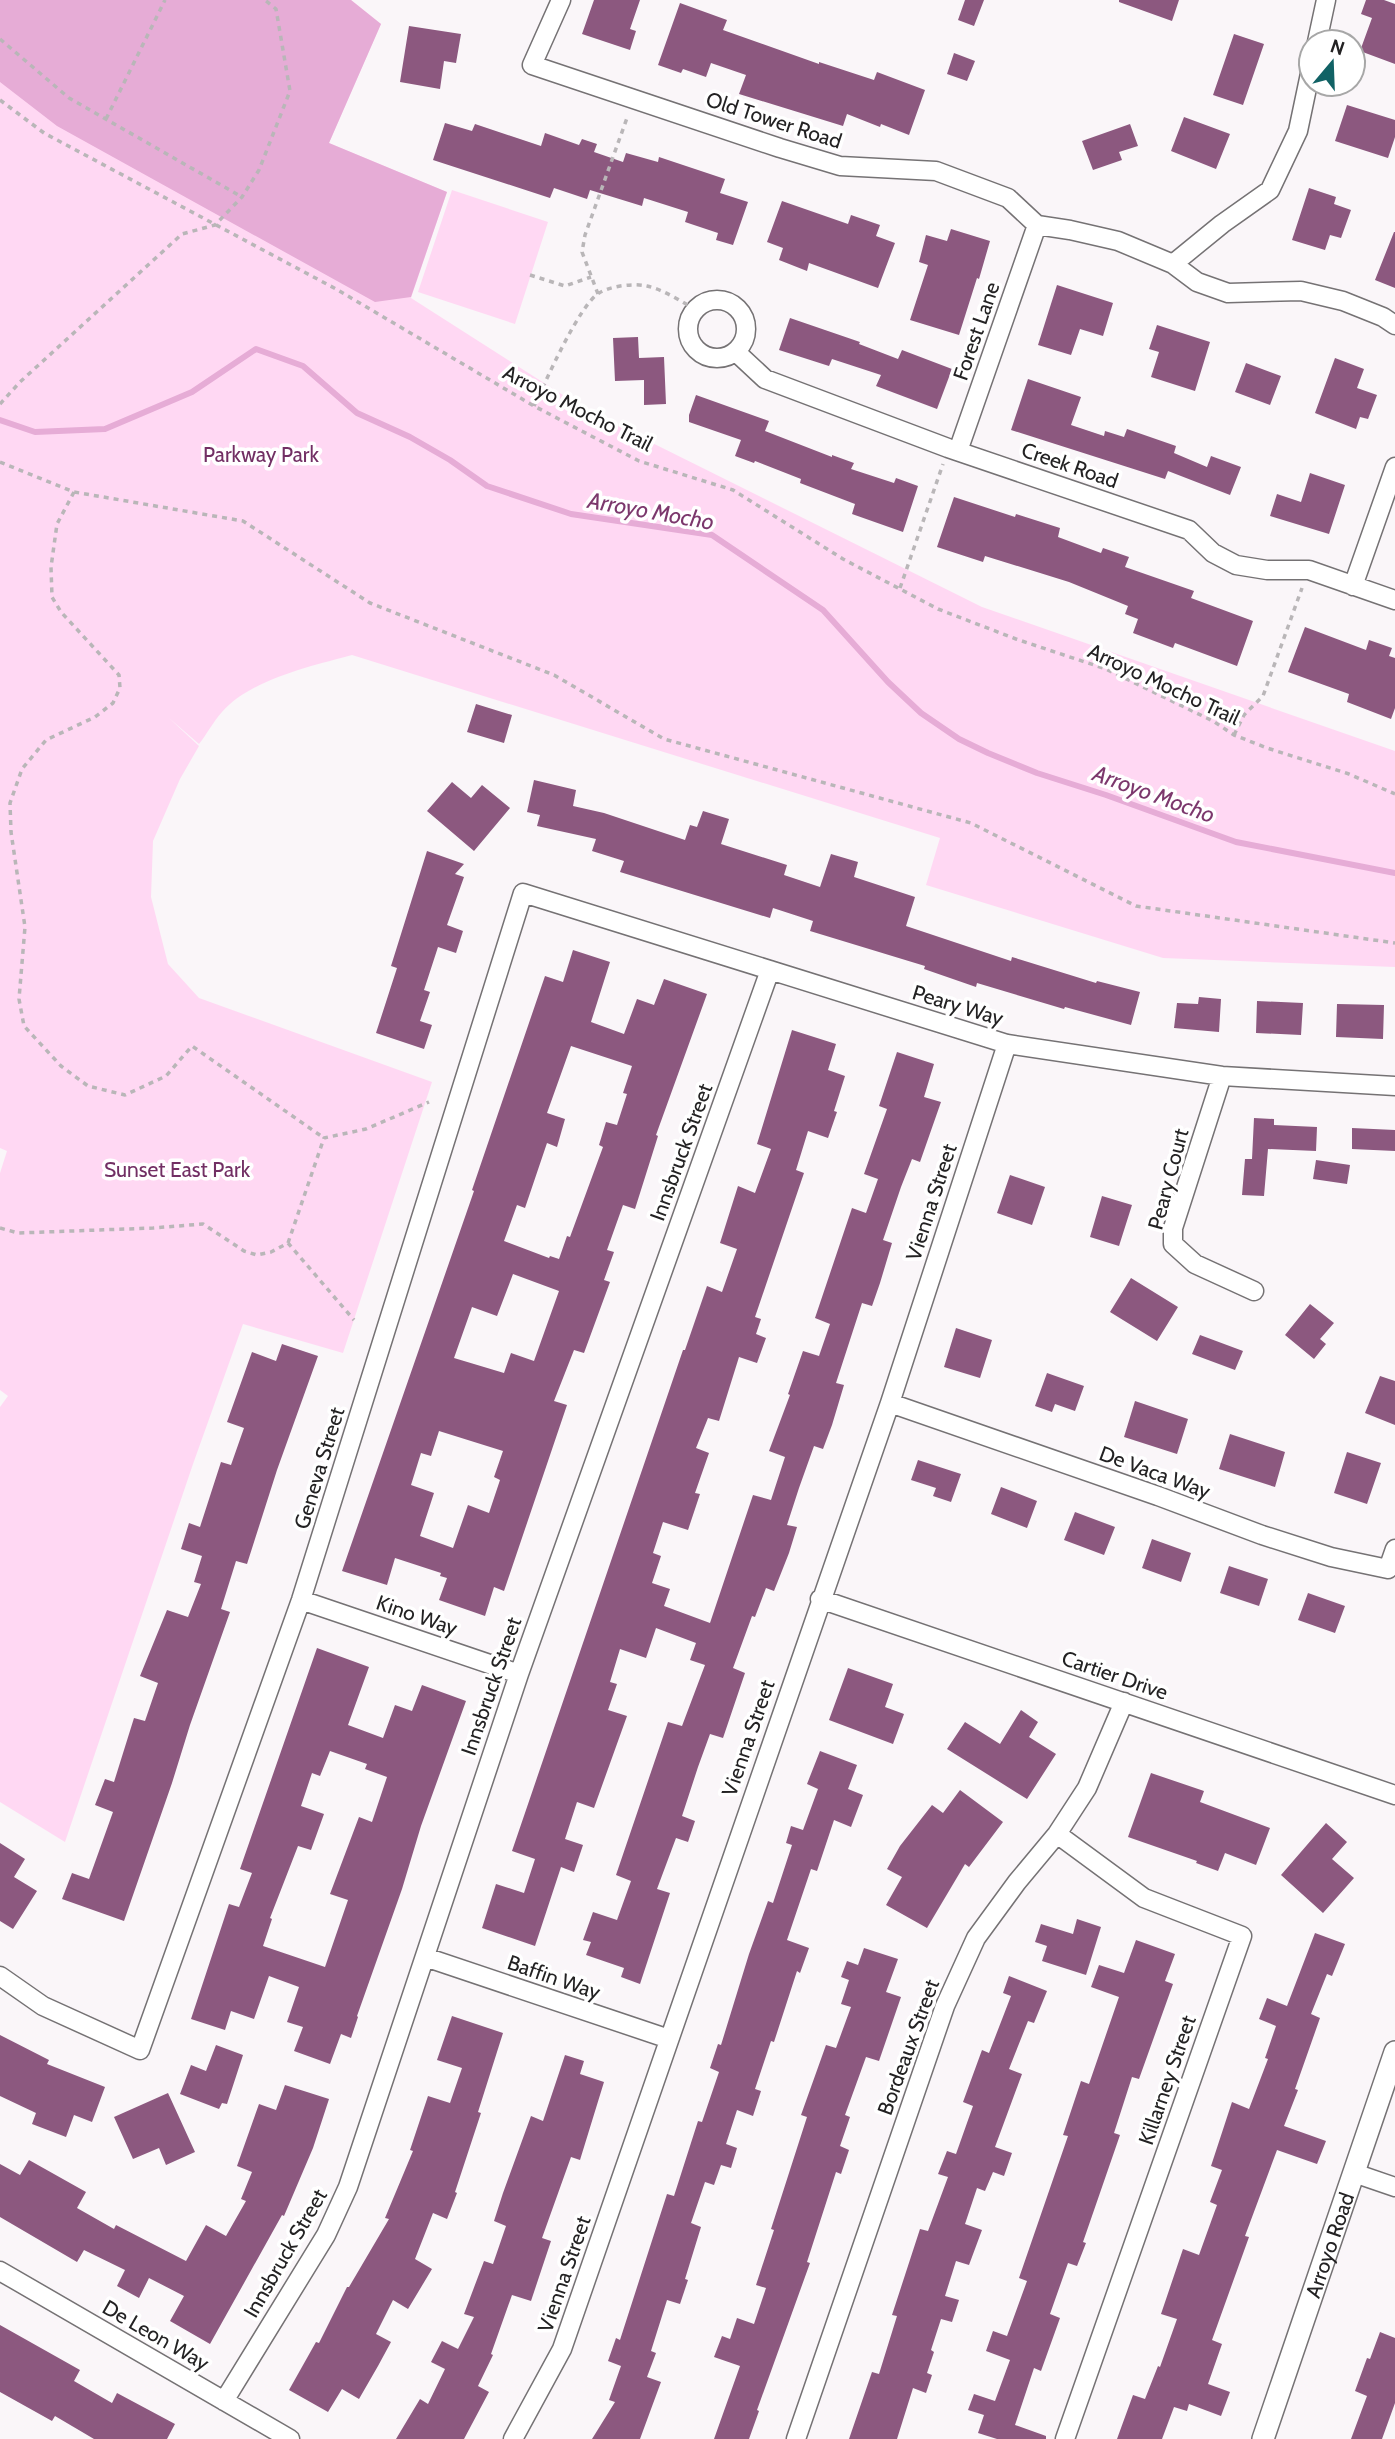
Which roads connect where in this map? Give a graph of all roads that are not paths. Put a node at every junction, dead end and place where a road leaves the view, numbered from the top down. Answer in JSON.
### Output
{"nodes":[{"id":1,"x":561,"y":0,"type":"edge"},
{"id":2,"x":1326,"y":0,"type":"edge"},
{"id":3,"x":1320,"y":28,"type":"edge"},
{"id":4,"x":1305,"y":98,"type":"edge"},
{"id":5,"x":1037,"y":225,"type":"junction"},
{"id":6,"x":1173,"y":264,"type":"junction"},
{"id":7,"x":1395,"y":325,"type":"edge"},
{"id":8,"x":736,"y":352,"type":"junction"},
{"id":9,"x":953,"y":449,"type":"junction"},
{"id":10,"x":1395,"y":467,"type":"edge"},
{"id":11,"x":1353,"y":586,"type":"junction"},
{"id":12,"x":1395,"y":600,"type":"edge"},
{"id":13,"x":523,"y":893,"type":"joint"},
{"id":14,"x":770,"y":970,"type":"junction"},
{"id":15,"x":1007,"y":1044,"type":"junction"},
{"id":16,"x":1222,"y":1076,"type":"junction"},
{"id":17,"x":1395,"y":1086,"type":"edge"},
{"id":18,"x":1254,"y":1291,"type":"dead end"},
{"id":19,"x":890,"y":1403,"type":"junction"},
{"id":20,"x":1395,"y":1549,"type":"edge"},
{"id":21,"x":820,"y":1599,"type":"junction"},
{"id":22,"x":301,"y":1600,"type":"junction"},
{"id":23,"x":519,"y":1674,"type":"junction"},
{"id":24,"x":1124,"y":1702,"type":"junction"},
{"id":25,"x":1395,"y":1795,"type":"edge"},
{"id":26,"x":1057,"y":1834,"type":"junction"},
{"id":27,"x":425,"y":1957,"type":"junction"},
{"id":28,"x":0,"y":1976,"type":"edge"},
{"id":29,"x":668,"y":2039,"type":"junction"},
{"id":30,"x":1395,"y":2053,"type":"edge"},
{"id":31,"x":1354,"y":2173,"type":"junction"},
{"id":32,"x":1395,"y":2187,"type":"edge"},
{"id":33,"x":0,"y":2271,"type":"edge"},
{"id":34,"x":224,"y":2401,"type":"junction"},
{"id":35,"x":290,"y":2439,"type":"edge"},
{"id":36,"x":513,"y":2439,"type":"edge"},
{"id":37,"x":796,"y":2439,"type":"edge"},
{"id":38,"x":1065,"y":2439,"type":"edge"},
{"id":39,"x":1263,"y":2439,"type":"edge"}],
"edges":[{"from":1,"to":5,"type":"street","name":"Old Tower Road"},
{"from":2,"to":3,"type":"street"},
{"from":4,"to":6,"type":"street"},
{"from":5,"to":6,"type":"street"},
{"from":5,"to":9,"type":"street","name":"Forest Lane"},
{"from":6,"to":7,"type":"street"},
{"from":8,"to":8,"type":"street"},
{"from":8,"to":9,"type":"street","name":"Creek Road"},
{"from":9,"to":11,"type":"street","name":"Creek Road"},
{"from":10,"to":11,"type":"street"},
{"from":11,"to":12,"type":"street","name":"Creek Road"},
{"from":13,"to":14,"type":"street","name":"Peary Way"},
{"from":13,"to":22,"type":"street","name":"Geneva Street"},
{"from":14,"to":15,"type":"street","name":"Peary Way"},
{"from":14,"to":23,"type":"street","name":"Innsbruck Street"},
{"from":15,"to":16,"type":"street","name":"Peary Way"},
{"from":15,"to":19,"type":"street","name":"Vienna Street"},
{"from":16,"to":17,"type":"street","name":"Peary Way"},
{"from":16,"to":18,"type":"street","name":"Peary Court"},
{"from":19,"to":20,"type":"street","name":"De Vaca Way"},
{"from":19,"to":21,"type":"street","name":"Vienna Street"},
{"from":21,"to":24,"type":"street","name":"Cartier Drive"},
{"from":21,"to":29,"type":"street","name":"Vienna Street"},
{"from":22,"to":23,"type":"street","name":"Kino Way"},
{"from":22,"to":28,"type":"street","name":"Geneva Street"},
{"from":23,"to":27,"type":"street","name":"Innsbruck Street"},
{"from":24,"to":25,"type":"street","name":"Cartier Drive"},
{"from":24,"to":26,"type":"street","name":"Bordeaux Street"},
{"from":26,"to":37,"type":"street","name":"Bordeaux Street"},
{"from":26,"to":38,"type":"street","name":"Killarney Street"},
{"from":27,"to":29,"type":"street","name":"Baffin Way"},
{"from":27,"to":34,"type":"street","name":"Innsbruck Street"},
{"from":29,"to":36,"type":"street","name":"Vienna Street"},
{"from":30,"to":31,"type":"street","name":"Arroyo Road"},
{"from":31,"to":32,"type":"street"},
{"from":31,"to":39,"type":"street","name":"Arroyo Road"},
{"from":33,"to":34,"type":"street","name":"De Leon Way"},
{"from":34,"to":35,"type":"street","name":"De Leon Way"}]}
